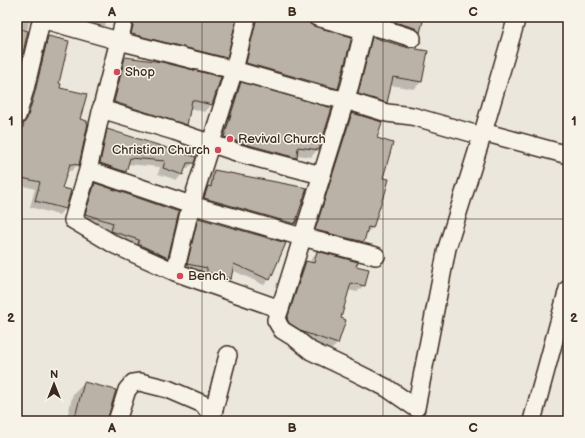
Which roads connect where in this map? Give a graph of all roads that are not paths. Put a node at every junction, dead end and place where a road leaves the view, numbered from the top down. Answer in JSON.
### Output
{"nodes":[{"id":1,"x":125,"y":17,"type":"edge"},
{"id":2,"x":247,"y":17,"type":"edge"},
{"id":3,"x":317,"y":17,"type":"edge"},
{"id":4,"x":517,"y":17,"type":"edge"},
{"id":5,"x":41,"y":18,"type":"edge"},
{"id":6,"x":365,"y":24,"type":"edge"},
{"id":7,"x":412,"y":38,"type":"dead end"},
{"id":8,"x":119,"y":41,"type":"junction"},
{"id":9,"x":234,"y":70,"type":"junction"},
{"id":10,"x":21,"y":89,"type":"edge"},
{"id":11,"x":345,"y":100,"type":"junction"},
{"id":12,"x":101,"y":109,"type":"junction"},
{"id":13,"x":17,"y":116,"type":"edge"},
{"id":14,"x":482,"y":134,"type":"junction"},
{"id":15,"x":211,"y":144,"type":"junction"},
{"id":16,"x":568,"y":155,"type":"edge"},
{"id":17,"x":88,"y":170,"type":"junction"},
{"id":18,"x":321,"y":175,"type":"junction"},
{"id":19,"x":191,"y":205,"type":"junction"},
{"id":20,"x":302,"y":237,"type":"junction"},
{"id":21,"x":376,"y":256,"type":"dead end"},
{"id":22,"x":174,"y":272,"type":"junction"},
{"id":23,"x":568,"y":289,"type":"edge"},
{"id":24,"x":280,"y":309,"type":"junction"},
{"id":25,"x":228,"y":355,"type":"dead end"},
{"id":26,"x":414,"y":415,"type":"edge"},
{"id":27,"x":212,"y":419,"type":"edge"},
{"id":28,"x":117,"y":421,"type":"edge"},
{"id":29,"x":532,"y":421,"type":"edge"}],
"edges":[{"from":1,"to":8,"type":"street"},
{"from":2,"to":9,"type":"street"},
{"from":3,"to":6,"type":"street"},
{"from":4,"to":14,"type":"street"},
{"from":5,"to":8,"type":"street"},
{"from":5,"to":10,"type":"street"},
{"from":6,"to":7,"type":"street"},
{"from":6,"to":11,"type":"street"},
{"from":8,"to":9,"type":"street"},
{"from":8,"to":12,"type":"street"},
{"from":9,"to":11,"type":"street"},
{"from":9,"to":15,"type":"street"},
{"from":10,"to":13,"type":"street"},
{"from":11,"to":14,"type":"street"},
{"from":11,"to":18,"type":"street"},
{"from":12,"to":15,"type":"street"},
{"from":12,"to":17,"type":"street"},
{"from":14,"to":16,"type":"street"},
{"from":14,"to":26,"type":"street"},
{"from":15,"to":18,"type":"street"},
{"from":15,"to":19,"type":"street"},
{"from":17,"to":19,"type":"street"},
{"from":17,"to":22,"type":"street"},
{"from":18,"to":20,"type":"street"},
{"from":19,"to":20,"type":"street"},
{"from":19,"to":22,"type":"street"},
{"from":20,"to":21,"type":"street"},
{"from":20,"to":24,"type":"street"},
{"from":22,"to":24,"type":"street"},
{"from":23,"to":29,"type":"street"},
{"from":24,"to":26,"type":"street"},
{"from":25,"to":27,"type":"street"},
{"from":27,"to":28,"type":"street"}]}
